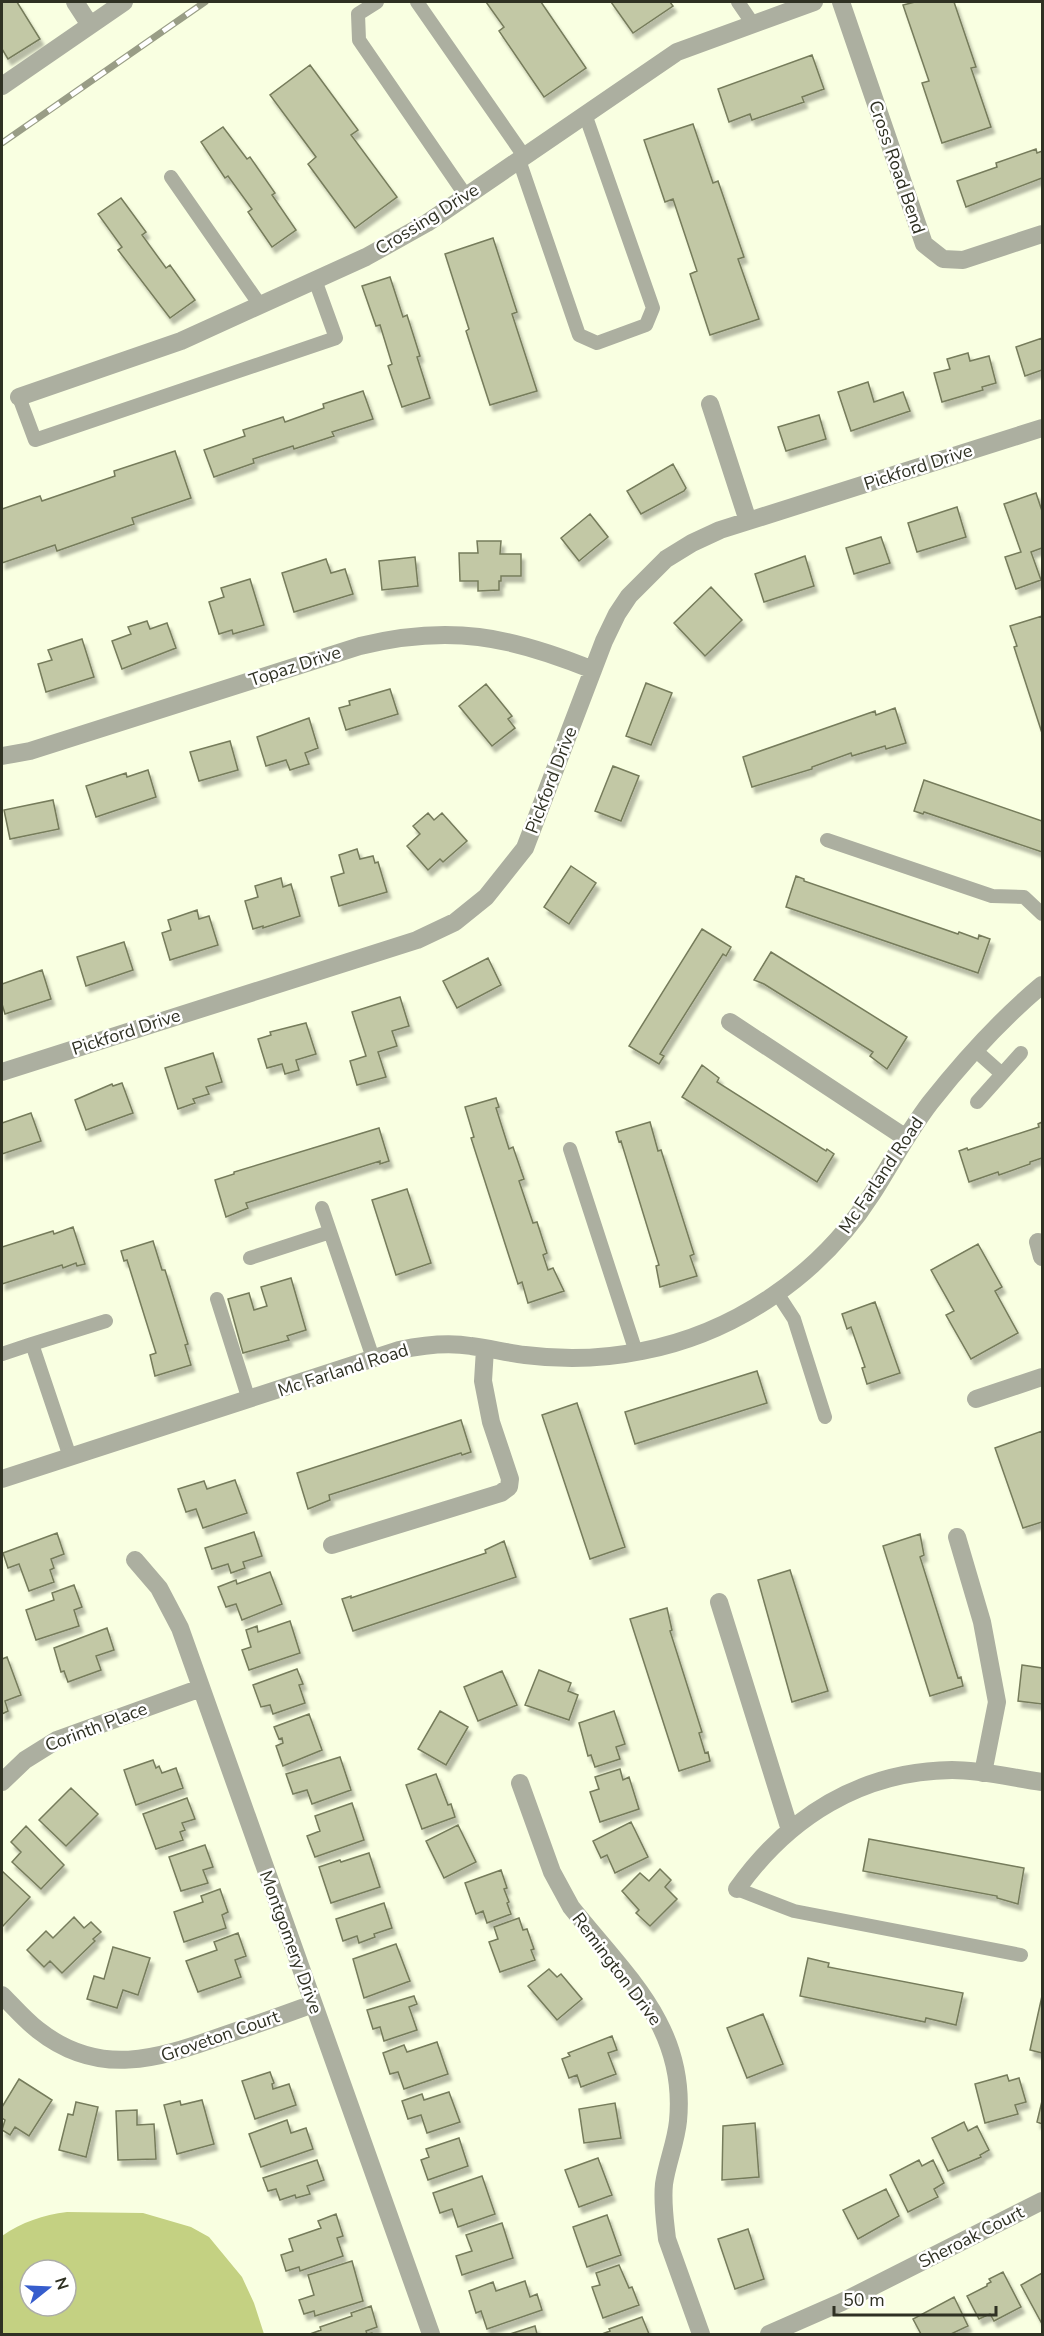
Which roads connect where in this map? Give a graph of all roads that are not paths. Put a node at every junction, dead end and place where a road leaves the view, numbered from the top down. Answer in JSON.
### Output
{"nodes":[{"id":1,"x":75,"y":2,"type":"edge"},
{"id":2,"x":124,"y":2,"type":"edge"},
{"id":3,"x":377,"y":2,"type":"edge"},
{"id":4,"x":417,"y":2,"type":"edge"},
{"id":5,"x":738,"y":2,"type":"edge"},
{"id":6,"x":814,"y":2,"type":"edge"},
{"id":7,"x":841,"y":2,"type":"edge"},
{"id":8,"x":753,"y":24,"type":"junction"},
{"id":9,"x":90,"y":25,"type":"junction"},
{"id":10,"x":2,"y":86,"type":"edge"},
{"id":11,"x":585,"y":114,"type":"junction"},
{"id":12,"x":522,"y":158,"type":"junction"},
{"id":13,"x":171,"y":177,"type":"dead end"},
{"id":14,"x":466,"y":196,"type":"junction"},
{"id":15,"x":1042,"y":234,"type":"edge"},
{"id":16,"x":315,"y":280,"type":"junction"},
{"id":17,"x":260,"y":306,"type":"junction"},
{"id":18,"x":19,"y":398,"type":"joint"},
{"id":19,"x":710,"y":404,"type":"dead end"},
{"id":20,"x":1042,"y":428,"type":"edge"},
{"id":21,"x":748,"y":521,"type":"junction"},
{"id":22,"x":593,"y":670,"type":"junction"},
{"id":23,"x":2,"y":756,"type":"edge"},
{"id":24,"x":827,"y":840,"type":"dead end"},
{"id":25,"x":1042,"y":914,"type":"edge"},
{"id":26,"x":1042,"y":985,"type":"edge"},
{"id":27,"x":730,"y":1022,"type":"dead end"},
{"id":28,"x":975,"y":1050,"type":"junction"},
{"id":29,"x":1021,"y":1053,"type":"dead end"},
{"id":30,"x":2,"y":1072,"type":"edge"},
{"id":31,"x":1002,"y":1074,"type":"junction"},
{"id":32,"x":977,"y":1102,"type":"dead end"},
{"id":33,"x":906,"y":1138,"type":"junction"},
{"id":34,"x":570,"y":1149,"type":"dead end"},
{"id":35,"x":322,"y":1208,"type":"dead end"},
{"id":36,"x":330,"y":1232,"type":"junction"},
{"id":37,"x":250,"y":1258,"type":"dead end"},
{"id":38,"x":777,"y":1293,"type":"junction"},
{"id":39,"x":217,"y":1299,"type":"dead end"},
{"id":40,"x":106,"y":1321,"type":"dead end"},
{"id":41,"x":32,"y":1344,"type":"junction"},
{"id":42,"x":485,"y":1348,"type":"junction"},
{"id":43,"x":636,"y":1352,"type":"junction"},
{"id":44,"x":2,"y":1354,"type":"edge"},
{"id":45,"x":373,"y":1358,"type":"junction"},
{"id":46,"x":1042,"y":1377,"type":"edge"},
{"id":47,"x":976,"y":1399,"type":"dead end"},
{"id":48,"x":249,"y":1400,"type":"junction"},
{"id":49,"x":825,"y":1417,"type":"dead end"},
{"id":50,"x":70,"y":1457,"type":"junction"},
{"id":51,"x":2,"y":1479,"type":"edge"},
{"id":52,"x":957,"y":1537,"type":"dead end"},
{"id":53,"x":332,"y":1545,"type":"dead end"},
{"id":54,"x":135,"y":1560,"type":"dead end"},
{"id":55,"x":719,"y":1602,"type":"dead end"},
{"id":56,"x":201,"y":1688,"type":"junction"},
{"id":57,"x":983,"y":1773,"type":"junction"},
{"id":58,"x":2,"y":1782,"type":"edge"},
{"id":59,"x":1042,"y":1782,"type":"edge"},
{"id":60,"x":520,"y":1783,"type":"dead end"},
{"id":61,"x":790,"y":1830,"type":"junction"},
{"id":62,"x":736,"y":1889,"type":"joint"},
{"id":63,"x":1021,"y":1955,"type":"dead end"},
{"id":64,"x":2,"y":1995,"type":"edge"},
{"id":65,"x":313,"y":2004,"type":"junction"},
{"id":66,"x":1042,"y":2201,"type":"edge"},
{"id":67,"x":431,"y":2334,"type":"edge"},
{"id":68,"x":701,"y":2334,"type":"edge"},
{"id":69,"x":769,"y":2334,"type":"edge"}],
"edges":[{"from":1,"to":9,"type":"street"},
{"from":2,"to":9,"type":"street"},
{"from":3,"to":14,"type":"lane"},
{"from":4,"to":12,"type":"lane"},
{"from":5,"to":8,"type":"lane"},
{"from":6,"to":8,"type":"street","name":"Crossing Drive"},
{"from":7,"to":15,"type":"street","name":"Cross Road Bend"},
{"from":8,"to":11,"type":"street","name":"Crossing Drive"},
{"from":9,"to":10,"type":"street"},
{"from":11,"to":12,"type":"street","name":"Crossing Drive"},
{"from":11,"to":12,"type":"lane"},
{"from":12,"to":14,"type":"street","name":"Crossing Drive"},
{"from":13,"to":17,"type":"lane"},
{"from":14,"to":16,"type":"street","name":"Crossing Drive"},
{"from":16,"to":17,"type":"street","name":"Crossing Drive"},
{"from":16,"to":18,"type":"lane"},
{"from":17,"to":18,"type":"street","name":"Crossing Drive"},
{"from":19,"to":21,"type":"street"},
{"from":20,"to":21,"type":"street","name":"Pickford Drive"},
{"from":21,"to":22,"type":"street","name":"Pickford Drive"},
{"from":22,"to":23,"type":"street","name":"Topaz Drive"},
{"from":22,"to":30,"type":"street","name":"Pickford Drive"},
{"from":24,"to":25,"type":"lane"},
{"from":26,"to":28,"type":"street","name":"Mc Farland Road"},
{"from":27,"to":33,"type":"street"},
{"from":28,"to":31,"type":"lane"},
{"from":28,"to":33,"type":"street","name":"Mc Farland Road"},
{"from":29,"to":31,"type":"lane"},
{"from":31,"to":32,"type":"lane"},
{"from":33,"to":38,"type":"street","name":"Mc Farland Road"},
{"from":34,"to":43,"type":"lane"},
{"from":35,"to":36,"type":"lane"},
{"from":36,"to":37,"type":"lane"},
{"from":36,"to":45,"type":"lane"},
{"from":38,"to":43,"type":"street","name":"Mc Farland Road"},
{"from":38,"to":49,"type":"lane"},
{"from":39,"to":48,"type":"lane"},
{"from":40,"to":41,"type":"lane"},
{"from":41,"to":44,"type":"lane"},
{"from":41,"to":50,"type":"lane"},
{"from":42,"to":43,"type":"street","name":"Mc Farland Road"},
{"from":42,"to":45,"type":"street","name":"Mc Farland Road"},
{"from":42,"to":53,"type":"street"},
{"from":45,"to":48,"type":"street","name":"Mc Farland Road"},
{"from":46,"to":47,"type":"street"},
{"from":48,"to":50,"type":"street","name":"Mc Farland Road"},
{"from":50,"to":51,"type":"street","name":"Mc Farland Road"},
{"from":52,"to":57,"type":"street"},
{"from":54,"to":56,"type":"street","name":"Montgomery Drive"},
{"from":55,"to":61,"type":"street"},
{"from":56,"to":58,"type":"street","name":"Corinth Place"},
{"from":56,"to":65,"type":"street","name":"Montgomery Drive"},
{"from":57,"to":59,"type":"street"},
{"from":57,"to":61,"type":"street"},
{"from":60,"to":68,"type":"street","name":"Remington Drive"},
{"from":61,"to":62,"type":"street"},
{"from":62,"to":63,"type":"lane"},
{"from":64,"to":65,"type":"street","name":"Groveton Court"},
{"from":65,"to":67,"type":"street","name":"Montgomery Drive"},
{"from":66,"to":69,"type":"street","name":"Sheroak Court"}]}
